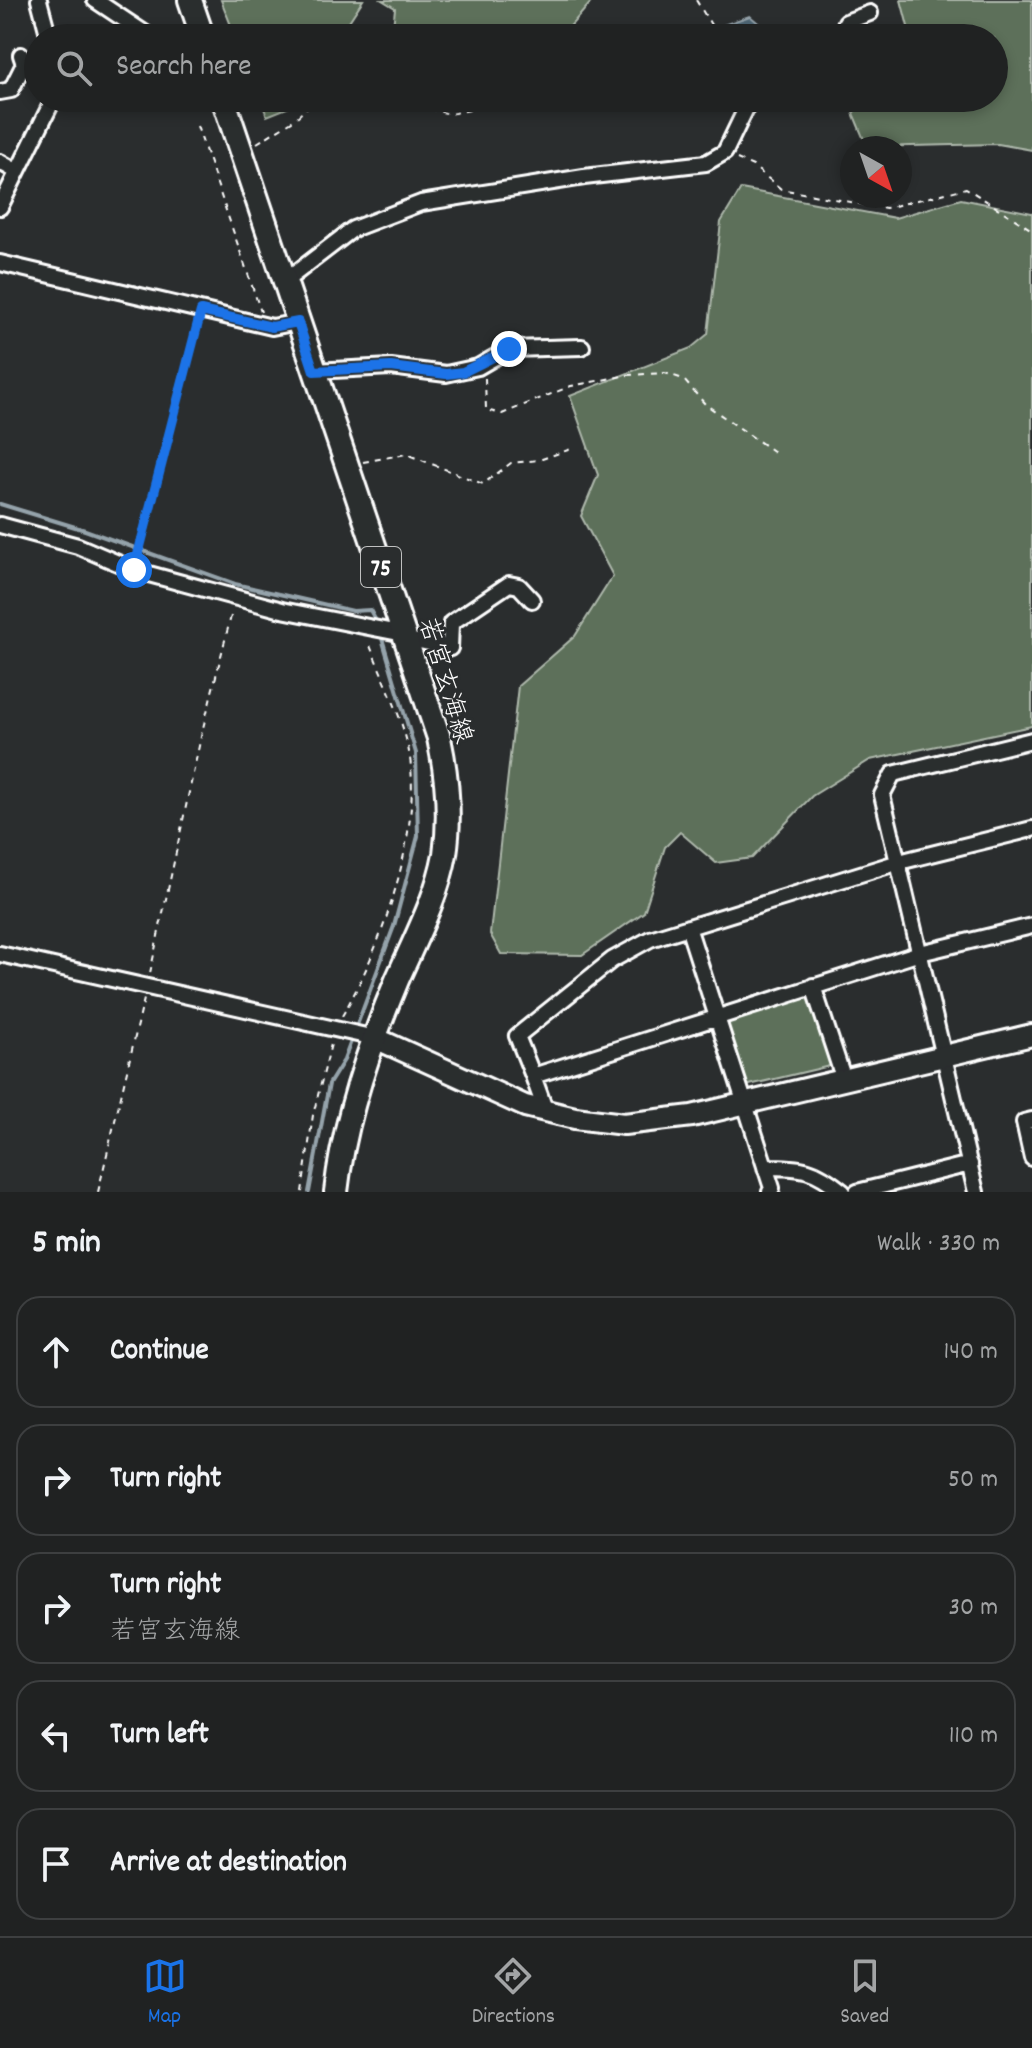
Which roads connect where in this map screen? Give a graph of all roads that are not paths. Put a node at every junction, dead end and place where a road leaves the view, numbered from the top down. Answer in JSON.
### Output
{"nodes":[{"id":1,"x":39,"y":0,"type":"edge"},
{"id":2,"x":95,"y":0,"type":"edge"},
{"id":3,"x":190,"y":0,"type":"edge"},
{"id":4,"x":870,"y":13,"type":"dead end"},
{"id":5,"x":45,"y":24,"type":"edge"},
{"id":6,"x":131,"y":24,"type":"edge"},
{"id":7,"x":198,"y":24,"type":"edge"},
{"id":8,"x":845,"y":24,"type":"edge"},
{"id":9,"x":21,"y":55,"type":"dead end"},
{"id":10,"x":0,"y":92,"type":"edge"},
{"id":11,"x":47,"y":112,"type":"edge"},
{"id":12,"x":227,"y":112,"type":"edge"},
{"id":13,"x":744,"y":112,"type":"edge"},
{"id":14,"x":0,"y":162,"type":"edge"},
{"id":15,"x":16,"y":171,"type":"junction"},
{"id":16,"x":0,"y":207,"type":"edge"},
{"id":17,"x":0,"y":263,"type":"edge"},
{"id":18,"x":284,"y":282,"type":"junction"},
{"id":19,"x":298,"y":322,"type":"junction"},
{"id":20,"x":582,"y":347,"type":"dead end"},
{"id":21,"x":314,"y":371,"type":"junction"},
{"id":22,"x":0,"y":525,"type":"edge"},
{"id":23,"x":532,"y":600,"type":"dead end"},
{"id":24,"x":406,"y":640,"type":"junction"},
{"id":25,"x":1032,"y":740,"type":"edge"},
{"id":26,"x":1032,"y":829,"type":"edge"},
{"id":27,"x":899,"y":862,"type":"junction"},
{"id":28,"x":1032,"y":926,"type":"edge"},
{"id":29,"x":688,"y":927,"type":"junction"},
{"id":30,"x":920,"y":953,"type":"junction"},
{"id":31,"x":0,"y":954,"type":"edge"},
{"id":32,"x":813,"y":986,"type":"junction"},
{"id":33,"x":718,"y":1016,"type":"junction"},
{"id":34,"x":1032,"y":1035,"type":"edge"},
{"id":35,"x":375,"y":1038,"type":"junction"},
{"id":36,"x":945,"y":1056,"type":"junction"},
{"id":37,"x":533,"y":1076,"type":"junction"},
{"id":38,"x":844,"y":1080,"type":"junction"},
{"id":39,"x":745,"y":1103,"type":"junction"},
{"id":40,"x":546,"y":1112,"type":"junction"},
{"id":41,"x":1032,"y":1120,"type":"edge"},
{"id":42,"x":1032,"y":1158,"type":"edge"},
{"id":43,"x":970,"y":1164,"type":"junction"},
{"id":44,"x":765,"y":1167,"type":"junction"},
{"id":45,"x":336,"y":1192,"type":"edge"},
{"id":46,"x":770,"y":1192,"type":"edge"},
{"id":47,"x":843,"y":1192,"type":"edge"},
{"id":48,"x":857,"y":1192,"type":"edge"},
{"id":49,"x":976,"y":1192,"type":"edge"}],
"edges":[{"from":1,"to":5,"type":"street"},
{"from":2,"to":6,"type":"street"},
{"from":3,"to":7,"type":"main road"},
{"from":4,"to":8,"type":"street"},
{"from":9,"to":10,"type":"street"},
{"from":11,"to":15,"type":"street"},
{"from":12,"to":18,"type":"main road","name":"若宮玄海線","number":"75"},
{"from":13,"to":18,"type":"street"},
{"from":14,"to":15,"type":"street"},
{"from":15,"to":16,"type":"street"},
{"from":17,"to":19,"type":"street"},
{"from":18,"to":19,"type":"main road","name":"若宮玄海線","number":"75"},
{"from":19,"to":21,"type":"main road","name":"若宮玄海線","number":"75"},
{"from":20,"to":21,"type":"street"},
{"from":21,"to":24,"type":"main road","name":"若宮玄海線","number":"75"},
{"from":22,"to":24,"type":"street"},
{"from":23,"to":24,"type":"street"},
{"from":24,"to":35,"type":"main road","name":"若宮玄海線","number":"75"},
{"from":25,"to":27,"type":"street"},
{"from":26,"to":27,"type":"street"},
{"from":27,"to":29,"type":"street"},
{"from":27,"to":30,"type":"street"},
{"from":28,"to":30,"type":"street"},
{"from":29,"to":33,"type":"street"},
{"from":29,"to":37,"type":"street"},
{"from":30,"to":32,"type":"street"},
{"from":30,"to":36,"type":"street"},
{"from":31,"to":35,"type":"street"},
{"from":32,"to":33,"type":"street"},
{"from":32,"to":38,"type":"street"},
{"from":33,"to":37,"type":"street"},
{"from":33,"to":39,"type":"street"},
{"from":34,"to":36,"type":"street"},
{"from":35,"to":40,"type":"street"},
{"from":35,"to":45,"type":"main road","name":"若宮玄海線","number":"75"},
{"from":36,"to":38,"type":"street"},
{"from":36,"to":43,"type":"street"},
{"from":37,"to":40,"type":"street"},
{"from":38,"to":39,"type":"street"},
{"from":39,"to":40,"type":"street"},
{"from":39,"to":44,"type":"street"},
{"from":41,"to":42,"type":"street"},
{"from":43,"to":48,"type":"street"},
{"from":43,"to":49,"type":"street"},
{"from":44,"to":46,"type":"street"},
{"from":44,"to":47,"type":"street"}]}
